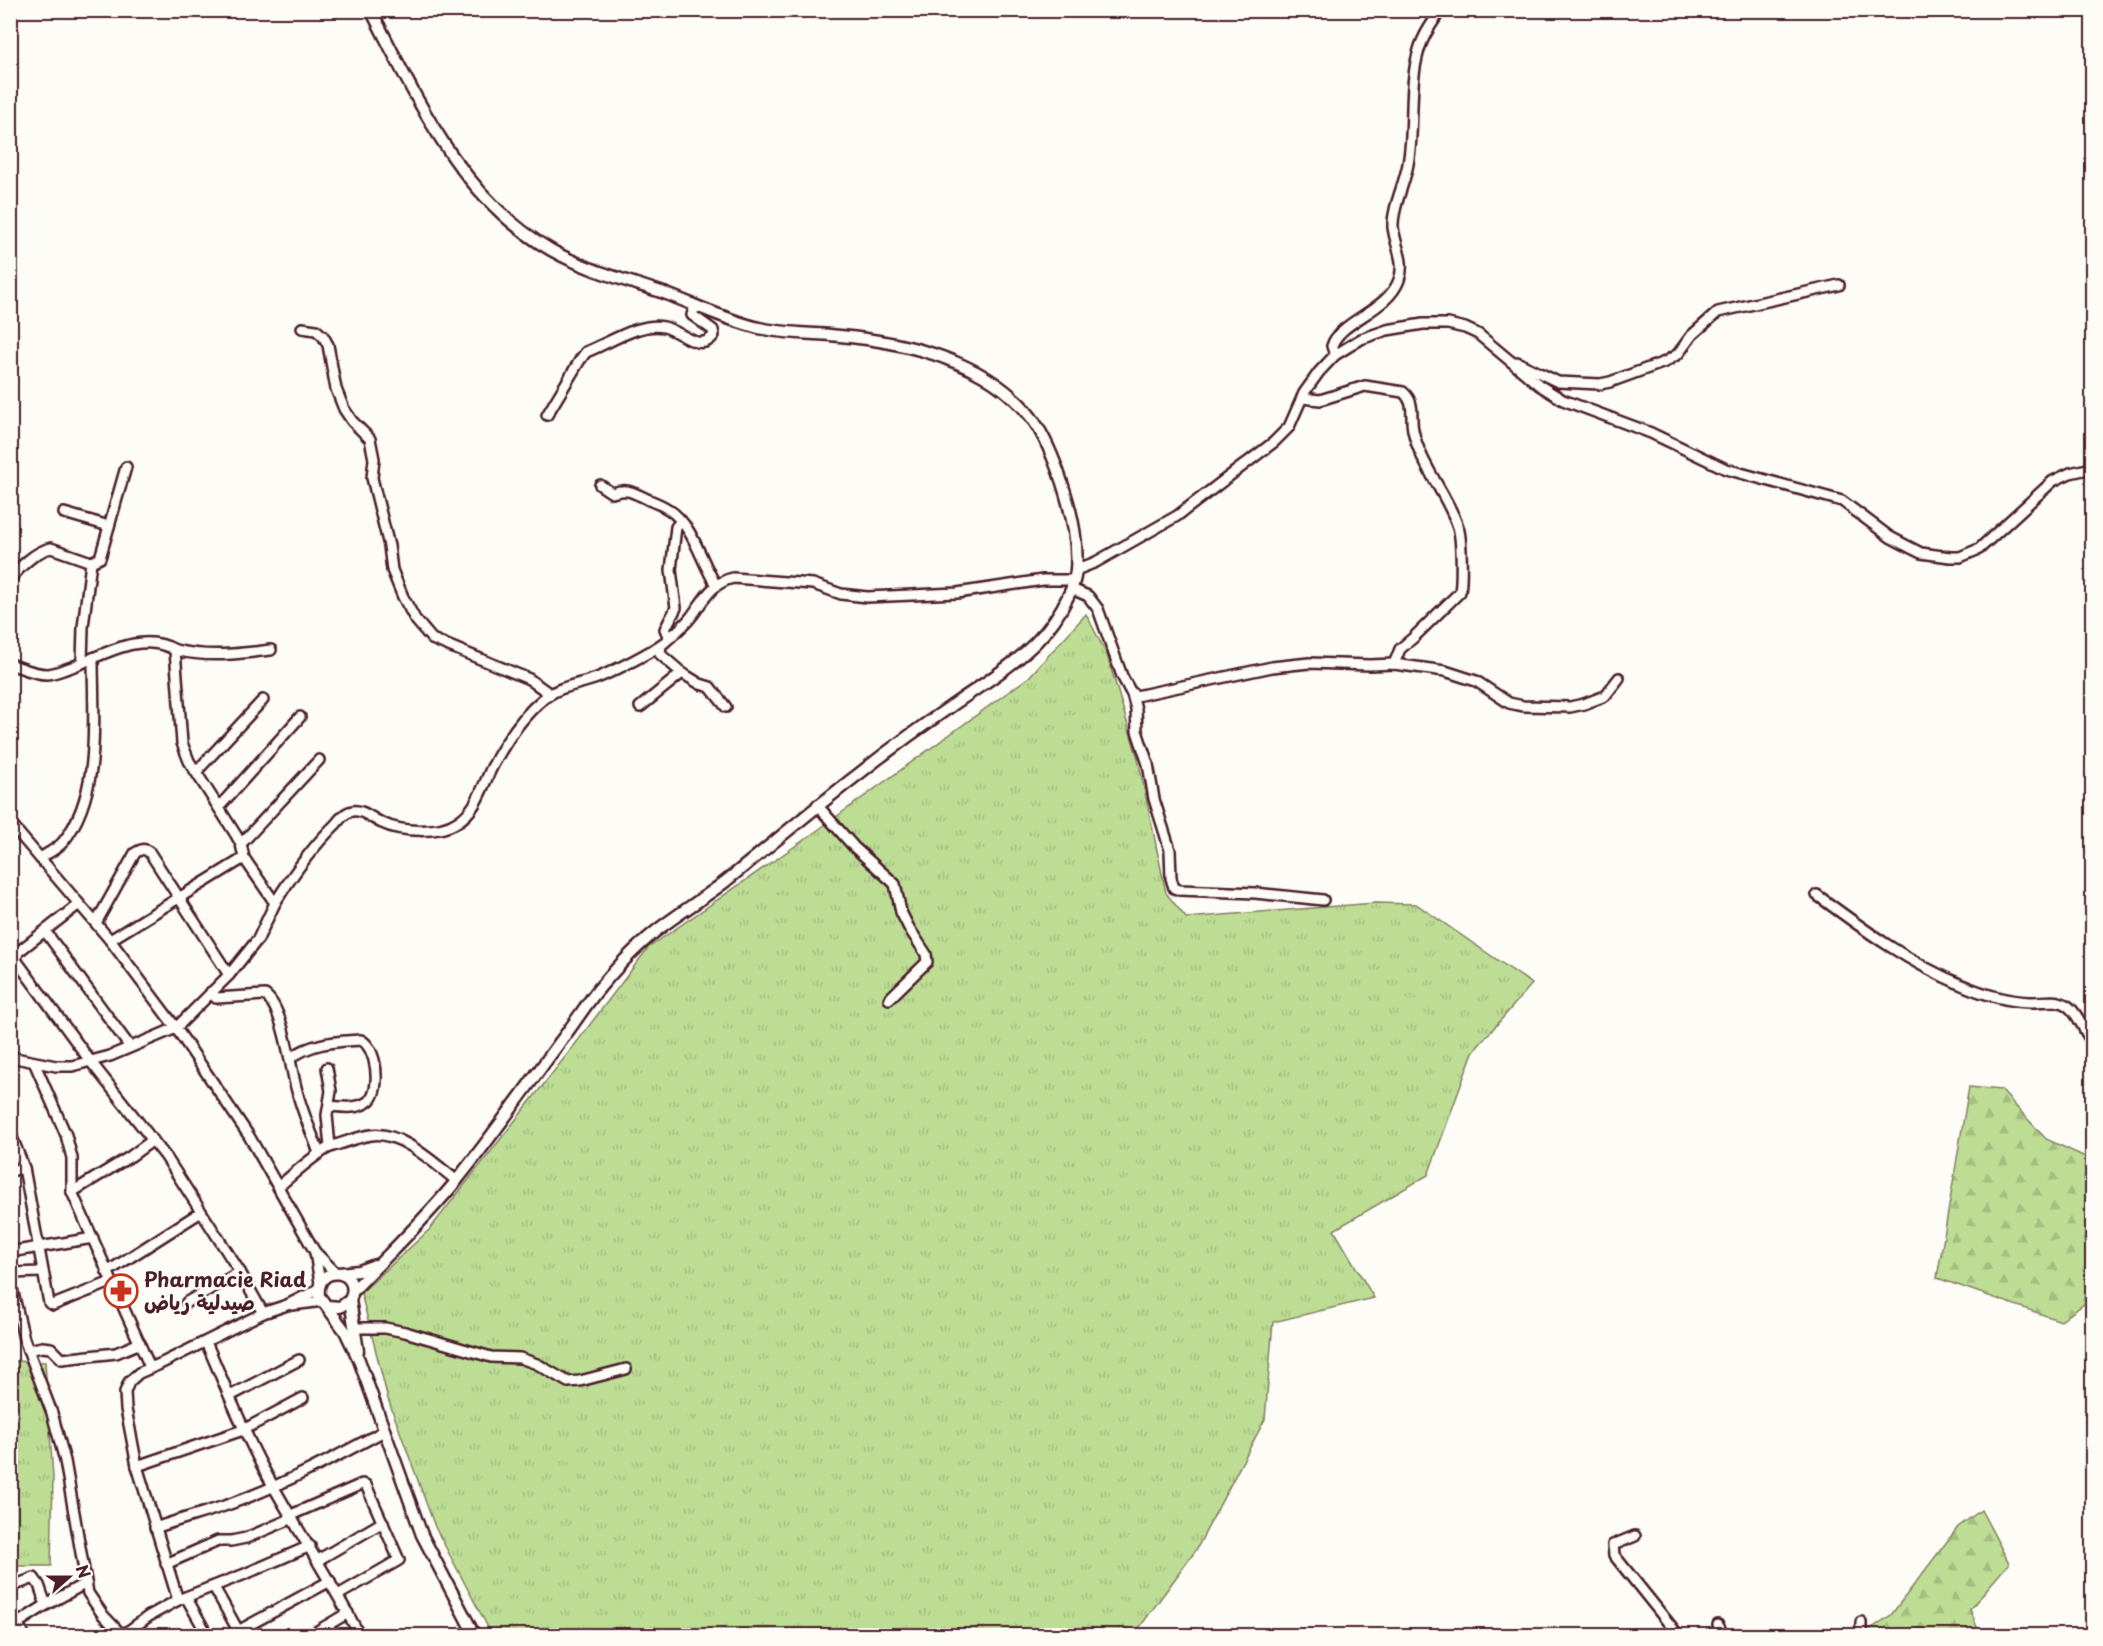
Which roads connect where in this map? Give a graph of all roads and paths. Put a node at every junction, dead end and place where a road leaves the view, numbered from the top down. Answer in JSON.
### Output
{"nodes":[{"id":1,"x":371,"y":10,"type":"edge"},
{"id":2,"x":1441,"y":10,"type":"edge"},
{"id":3,"x":1839,"y":285,"type":"dead end"},
{"id":4,"x":695,"y":306,"type":"junction"},
{"id":5,"x":302,"y":328,"type":"dead end"},
{"id":6,"x":1500,"y":351,"type":"junction"},
{"id":7,"x":1335,"y":355,"type":"junction"},
{"id":8,"x":1302,"y":398,"type":"junction"},
{"id":9,"x":546,"y":415,"type":"dead end"},
{"id":10,"x":126,"y":467,"type":"dead end"},
{"id":11,"x":2092,"y":468,"type":"edge"},
{"id":12,"x":600,"y":485,"type":"dead end"},
{"id":13,"x":64,"y":513,"type":"dead end"},
{"id":14,"x":681,"y":521,"type":"junction"},
{"id":15,"x":109,"y":526,"type":"junction"},
{"id":16,"x":91,"y":562,"type":"junction"},
{"id":17,"x":11,"y":577,"type":"edge"},
{"id":18,"x":1074,"y":580,"type":"junction"},
{"id":19,"x":716,"y":585,"type":"junction"},
{"id":20,"x":669,"y":638,"type":"junction"},
{"id":21,"x":661,"y":645,"type":"junction"},
{"id":22,"x":176,"y":650,"type":"junction"},
{"id":23,"x":271,"y":650,"type":"dead end"},
{"id":24,"x":93,"y":658,"type":"junction"},
{"id":25,"x":82,"y":663,"type":"junction"},
{"id":26,"x":10,"y":664,"type":"edge"},
{"id":27,"x":1394,"y":664,"type":"junction"},
{"id":28,"x":682,"y":673,"type":"junction"},
{"id":29,"x":1619,"y":678,"type":"dead end"},
{"id":30,"x":550,"y":694,"type":"junction"},
{"id":31,"x":1132,"y":694,"type":"junction"},
{"id":32,"x":263,"y":700,"type":"dead end"},
{"id":33,"x":640,"y":707,"type":"dead end"},
{"id":34,"x":726,"y":707,"type":"dead end"},
{"id":35,"x":300,"y":717,"type":"dead end"},
{"id":36,"x":319,"y":760,"type":"dead end"},
{"id":37,"x":196,"y":771,"type":"junction"},
{"id":38,"x":817,"y":805,"type":"junction"},
{"id":39,"x":219,"y":807,"type":"junction"},
{"id":40,"x":10,"y":823,"type":"edge"},
{"id":41,"x":241,"y":844,"type":"junction"},
{"id":42,"x":40,"y":858,"type":"junction"},
{"id":43,"x":244,"y":858,"type":"junction"},
{"id":44,"x":1817,"y":895,"type":"dead end"},
{"id":45,"x":179,"y":899,"type":"junction"},
{"id":46,"x":1323,"y":900,"type":"dead end"},
{"id":47,"x":275,"y":903,"type":"junction"},
{"id":48,"x":79,"y":904,"type":"junction"},
{"id":49,"x":96,"y":923,"type":"junction"},
{"id":50,"x":45,"y":931,"type":"junction"},
{"id":51,"x":110,"y":940,"type":"junction"},
{"id":52,"x":229,"y":975,"type":"junction"},
{"id":53,"x":211,"y":992,"type":"junction"},
{"id":54,"x":889,"y":999,"type":"dead end"},
{"id":55,"x":176,"y":1028,"type":"junction"},
{"id":56,"x":2092,"y":1041,"type":"edge"},
{"id":57,"x":130,"y":1047,"type":"junction"},
{"id":58,"x":10,"y":1057,"type":"edge"},
{"id":59,"x":291,"y":1058,"type":"junction"},
{"id":60,"x":34,"y":1062,"type":"junction"},
{"id":61,"x":91,"y":1062,"type":"junction"},
{"id":62,"x":327,"y":1068,"type":"dead end"},
{"id":63,"x":329,"y":1106,"type":"junction"},
{"id":64,"x":10,"y":1132,"type":"edge"},
{"id":65,"x":153,"y":1140,"type":"junction"},
{"id":66,"x":330,"y":1147,"type":"junction"},
{"id":67,"x":319,"y":1153,"type":"junction"},
{"id":68,"x":24,"y":1168,"type":"junction"},
{"id":69,"x":10,"y":1172,"type":"edge"},
{"id":70,"x":457,"y":1181,"type":"junction"},
{"id":71,"x":278,"y":1187,"type":"junction"},
{"id":72,"x":72,"y":1192,"type":"junction"},
{"id":73,"x":201,"y":1212,"type":"junction"},
{"id":74,"x":93,"y":1238,"type":"junction"},
{"id":75,"x":38,"y":1248,"type":"junction"},
{"id":76,"x":10,"y":1252,"type":"edge"},
{"id":77,"x":315,"y":1252,"type":"junction"},
{"id":78,"x":378,"y":1264,"type":"junction"},
{"id":79,"x":42,"y":1272,"type":"junction"},
{"id":80,"x":107,"y":1272,"type":"junction"},
{"id":81,"x":240,"y":1272,"type":"junction"},
{"id":82,"x":338,"y":1273,"type":"junction"},
{"id":83,"x":10,"y":1274,"type":"edge"},
{"id":84,"x":10,"y":1280,"type":"edge"},
{"id":85,"x":111,"y":1282,"type":"junction"},
{"id":86,"x":319,"y":1286,"type":"junction"},
{"id":87,"x":352,"y":1295,"type":"junction"},
{"id":88,"x":187,"y":1302,"type":"dead end"},
{"id":89,"x":326,"y":1303,"type":"junction"},
{"id":90,"x":287,"y":1305,"type":"junction"},
{"id":91,"x":263,"y":1313,"type":"junction"},
{"id":92,"x":356,"y":1328,"type":"junction"},
{"id":93,"x":206,"y":1342,"type":"junction"},
{"id":94,"x":140,"y":1343,"type":"junction"},
{"id":95,"x":28,"y":1350,"type":"junction"},
{"id":96,"x":298,"y":1360,"type":"dead end"},
{"id":97,"x":359,"y":1360,"type":"junction"},
{"id":98,"x":150,"y":1367,"type":"junction"},
{"id":99,"x":626,"y":1369,"type":"dead end"},
{"id":100,"x":230,"y":1396,"type":"junction"},
{"id":101,"x":303,"y":1398,"type":"dead end"},
{"id":102,"x":243,"y":1430,"type":"junction"},
{"id":103,"x":384,"y":1431,"type":"junction"},
{"id":104,"x":137,"y":1466,"type":"junction"},
{"id":105,"x":274,"y":1486,"type":"junction"},
{"id":106,"x":292,"y":1517,"type":"junction"},
{"id":107,"x":383,"y":1522,"type":"junction"},
{"id":108,"x":155,"y":1528,"type":"junction"},
{"id":109,"x":1635,"y":1536,"type":"dead end"},
{"id":110,"x":310,"y":1546,"type":"junction"},
{"id":111,"x":318,"y":1560,"type":"junction"},
{"id":112,"x":166,"y":1564,"type":"junction"},
{"id":113,"x":330,"y":1581,"type":"junction"},
{"id":114,"x":86,"y":1582,"type":"junction"},
{"id":115,"x":10,"y":1587,"type":"edge"},
{"id":116,"x":214,"y":1587,"type":"junction"},
{"id":117,"x":338,"y":1595,"type":"junction"},
{"id":118,"x":182,"y":1598,"type":"junction"},
{"id":119,"x":46,"y":1605,"type":"junction"},
{"id":120,"x":348,"y":1613,"type":"junction"},
{"id":121,"x":1861,"y":1622,"type":"dead end"},
{"id":122,"x":1718,"y":1625,"type":"dead end"},
{"id":123,"x":14,"y":1626,"type":"edge"},
{"id":124,"x":236,"y":1634,"type":"edge"},
{"id":125,"x":25,"y":1635,"type":"edge"},
{"id":126,"x":123,"y":1635,"type":"edge"},
{"id":127,"x":208,"y":1635,"type":"edge"},
{"id":128,"x":309,"y":1635,"type":"edge"},
{"id":129,"x":360,"y":1635,"type":"edge"},
{"id":130,"x":475,"y":1635,"type":"edge"},
{"id":131,"x":1679,"y":1635,"type":"edge"},
{"id":132,"x":1724,"y":1635,"type":"edge"},
{"id":133,"x":1861,"y":1635,"type":"edge"}],
"edges":[{"from":1,"to":4,"type":"street"},
{"from":2,"to":7,"type":"street"},
{"from":3,"to":6,"type":"street"},
{"from":4,"to":9,"type":"street"},
{"from":4,"to":18,"type":"street"},
{"from":5,"to":30,"type":"street"},
{"from":6,"to":7,"type":"street"},
{"from":6,"to":11,"type":"street"},
{"from":7,"to":8,"type":"street"},
{"from":8,"to":18,"type":"street"},
{"from":8,"to":27,"type":"street"},
{"from":10,"to":15,"type":"street"},
{"from":12,"to":14,"type":"street"},
{"from":13,"to":15,"type":"street"},
{"from":14,"to":19,"type":"street"},
{"from":14,"to":20,"type":"street"},
{"from":15,"to":16,"type":"street"},
{"from":16,"to":17,"type":"street"},
{"from":16,"to":25,"type":"street"},
{"from":18,"to":19,"type":"street"},
{"from":18,"to":31,"type":"street"},
{"from":18,"to":38,"type":"street"},
{"from":19,"to":20,"type":"street"},
{"from":20,"to":21,"type":"street"},
{"from":21,"to":28,"type":"street"},
{"from":21,"to":30,"type":"street"},
{"from":22,"to":23,"type":"street"},
{"from":22,"to":24,"type":"street"},
{"from":22,"to":37,"type":"street"},
{"from":24,"to":25,"type":"street"},
{"from":24,"to":42,"type":"street"},
{"from":25,"to":26,"type":"street"},
{"from":27,"to":29,"type":"street"},
{"from":27,"to":31,"type":"street"},
{"from":28,"to":33,"type":"street"},
{"from":28,"to":34,"type":"street"},
{"from":30,"to":47,"type":"street"},
{"from":31,"to":46,"type":"street"},
{"from":32,"to":37,"type":"street"},
{"from":35,"to":39,"type":"street"},
{"from":36,"to":41,"type":"street"},
{"from":37,"to":39,"type":"street"},
{"from":38,"to":54,"type":"street"},
{"from":38,"to":70,"type":"street"},
{"from":39,"to":41,"type":"street"},
{"from":40,"to":42,"type":"street"},
{"from":41,"to":43,"type":"street"},
{"from":42,"to":48,"type":"street"},
{"from":43,"to":45,"type":"street"},
{"from":43,"to":47,"type":"street"},
{"from":44,"to":56,"type":"street"},
{"from":45,"to":49,"type":"street"},
{"from":45,"to":51,"type":"street"},
{"from":45,"to":52,"type":"street"},
{"from":47,"to":52,"type":"street"},
{"from":48,"to":49,"type":"street"},
{"from":48,"to":50,"type":"street"},
{"from":49,"to":51,"type":"street"},
{"from":50,"to":57,"type":"street"},
{"from":50,"to":61,"type":"street"},
{"from":51,"to":55,"type":"street"},
{"from":52,"to":53,"type":"street"},
{"from":53,"to":55,"type":"street"},
{"from":53,"to":59,"type":"street"},
{"from":55,"to":57,"type":"street"},
{"from":55,"to":71,"type":"street"},
{"from":57,"to":61,"type":"street"},
{"from":58,"to":60,"type":"street"},
{"from":59,"to":63,"type":"street"},
{"from":59,"to":67,"type":"street"},
{"from":60,"to":61,"type":"street"},
{"from":60,"to":72,"type":"street"},
{"from":61,"to":65,"type":"street"},
{"from":62,"to":63,"type":"street"},
{"from":63,"to":66,"type":"street"},
{"from":64,"to":68,"type":"street"},
{"from":65,"to":72,"type":"street"},
{"from":65,"to":73,"type":"street"},
{"from":66,"to":67,"type":"street"},
{"from":66,"to":70,"type":"street"},
{"from":67,"to":71,"type":"street"},
{"from":68,"to":69,"type":"street"},
{"from":68,"to":75,"type":"street"},
{"from":70,"to":78,"type":"street"},
{"from":71,"to":77,"type":"street"},
{"from":72,"to":74,"type":"street"},
{"from":73,"to":80,"type":"street"},
{"from":73,"to":81,"type":"street"},
{"from":74,"to":75,"type":"street"},
{"from":74,"to":80,"type":"street"},
{"from":75,"to":76,"type":"street"},
{"from":75,"to":79,"type":"street"},
{"from":77,"to":82,"type":"street"},
{"from":77,"to":86,"type":"street"},
{"from":78,"to":82,"type":"street"},
{"from":78,"to":87,"type":"street"},
{"from":79,"to":83,"type":"street"},
{"from":79,"to":85,"type":"street"},
{"from":80,"to":85,"type":"street"},
{"from":81,"to":88,"type":"street"},
{"from":81,"to":91,"type":"street"},
{"from":82,"to":86,"type":"street"},
{"from":82,"to":87,"type":"street"},
{"from":84,"to":95,"type":"street"},
{"from":85,"to":94,"type":"street"},
{"from":86,"to":89,"type":"street"},
{"from":86,"to":90,"type":"street"},
{"from":87,"to":89,"type":"street"},
{"from":87,"to":92,"type":"street"},
{"from":89,"to":90,"type":"street"},
{"from":89,"to":97,"type":"street"},
{"from":90,"to":91,"type":"street"},
{"from":91,"to":93,"type":"street"},
{"from":92,"to":97,"type":"street"},
{"from":92,"to":99,"type":"street"},
{"from":93,"to":98,"type":"street"},
{"from":93,"to":100,"type":"street"},
{"from":94,"to":95,"type":"street"},
{"from":94,"to":98,"type":"street"},
{"from":95,"to":114,"type":"street"},
{"from":96,"to":100,"type":"street"},
{"from":97,"to":103,"type":"street"},
{"from":98,"to":104,"type":"street"},
{"from":100,"to":102,"type":"street"},
{"from":101,"to":102,"type":"street"},
{"from":102,"to":104,"type":"street"},
{"from":102,"to":105,"type":"street"},
{"from":103,"to":105,"type":"street"},
{"from":103,"to":130,"type":"street"},
{"from":104,"to":108,"type":"street"},
{"from":105,"to":106,"type":"street"},
{"from":105,"to":108,"type":"street"},
{"from":106,"to":107,"type":"street"},
{"from":106,"to":110,"type":"street"},
{"from":106,"to":112,"type":"street"},
{"from":107,"to":111,"type":"street"},
{"from":107,"to":117,"type":"street"},
{"from":108,"to":112,"type":"street"},
{"from":109,"to":131,"type":"street"},
{"from":110,"to":111,"type":"street"},
{"from":110,"to":116,"type":"street"},
{"from":111,"to":113,"type":"street"},
{"from":112,"to":118,"type":"street"},
{"from":113,"to":117,"type":"street"},
{"from":113,"to":124,"type":"street"},
{"from":114,"to":119,"type":"street"},
{"from":114,"to":126,"type":"street"},
{"from":115,"to":119,"type":"street"},
{"from":116,"to":118,"type":"street"},
{"from":116,"to":124,"type":"street"},
{"from":117,"to":120,"type":"street"},
{"from":118,"to":126,"type":"street"},
{"from":118,"to":127,"type":"street"},
{"from":119,"to":123,"type":"street"},
{"from":120,"to":128,"type":"street"},
{"from":120,"to":129,"type":"street"},
{"from":121,"to":133,"type":"street"},
{"from":122,"to":132,"type":"street"},
{"from":123,"to":125,"type":"street"}]}
